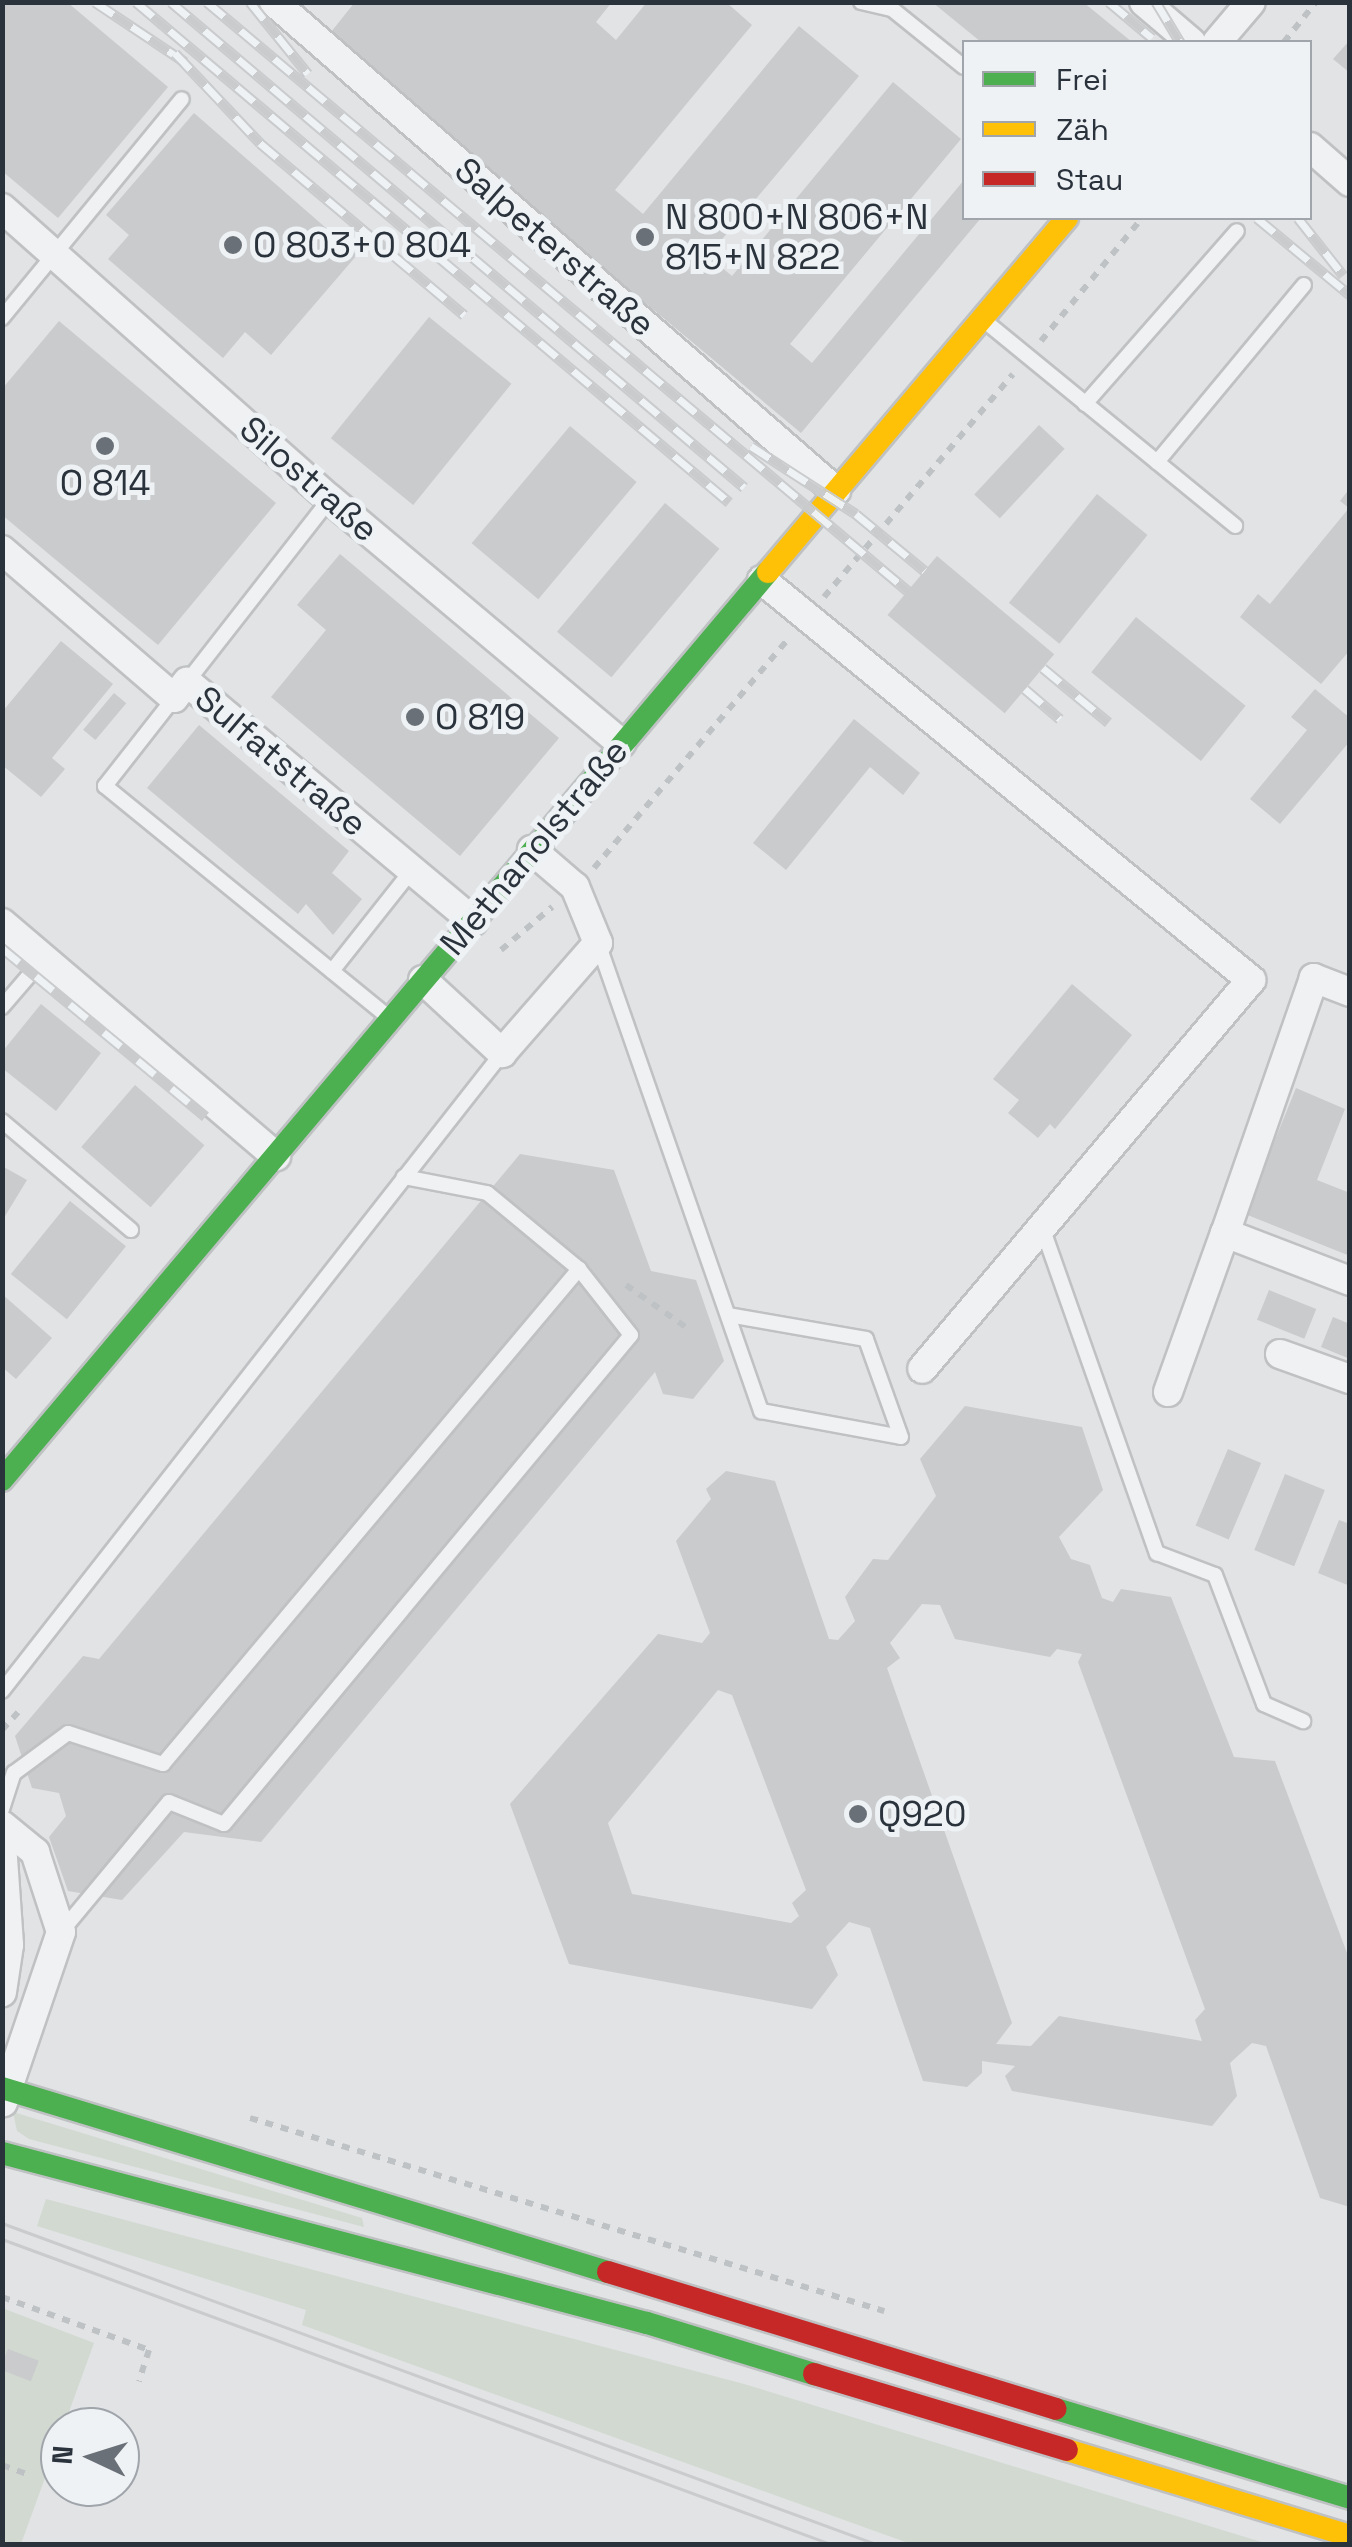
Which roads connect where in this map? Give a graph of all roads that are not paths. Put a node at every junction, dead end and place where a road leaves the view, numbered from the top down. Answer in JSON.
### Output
{"nodes":[{"id":1,"x":274,"y":2,"type":"edge"},
{"id":2,"x":861,"y":2,"type":"edge"},
{"id":3,"x":1144,"y":2,"type":"edge"},
{"id":4,"x":1251,"y":2,"type":"edge"},
{"id":5,"x":894,"y":6,"type":"edge"},
{"id":6,"x":1189,"y":40,"type":"edge"},
{"id":7,"x":1218,"y":40,"type":"edge"},
{"id":8,"x":962,"y":65,"type":"edge"},
{"id":9,"x":182,"y":99,"type":"dead end"},
{"id":10,"x":1312,"y":150,"type":"edge"},
{"id":11,"x":1350,"y":182,"type":"edge"},
{"id":12,"x":2,"y":208,"type":"edge"},
{"id":13,"x":1065,"y":220,"type":"edge"},
{"id":14,"x":1237,"y":232,"type":"dead end"},
{"id":15,"x":54,"y":254,"type":"junction"},
{"id":16,"x":1304,"y":286,"type":"dead end"},
{"id":17,"x":2,"y":318,"type":"edge"},
{"id":18,"x":982,"y":319,"type":"junction"},
{"id":19,"x":1086,"y":404,"type":"junction"},
{"id":20,"x":1157,"y":462,"type":"junction"},
{"id":21,"x":836,"y":490,"type":"junction"},
{"id":22,"x":330,"y":500,"type":"junction"},
{"id":23,"x":1235,"y":526,"type":"dead end"},
{"id":24,"x":2,"y":550,"type":"edge"},
{"id":25,"x":762,"y":580,"type":"junction"},
{"id":26,"x":180,"y":690,"type":"junction"},
{"id":27,"x":622,"y":743,"type":"junction"},
{"id":28,"x":532,"y":850,"type":"junction"},
{"id":29,"x":412,"y":870,"type":"junction"},
{"id":30,"x":473,"y":920,"type":"junction"},
{"id":31,"x":2,"y":923,"type":"edge"},
{"id":32,"x":598,"y":942,"type":"junction"},
{"id":33,"x":44,"y":958,"type":"junction"},
{"id":34,"x":332,"y":971,"type":"junction"},
{"id":35,"x":422,"y":980,"type":"junction"},
{"id":36,"x":1350,"y":992,"type":"edge"},
{"id":37,"x":2,"y":1007,"type":"edge"},
{"id":38,"x":391,"y":1020,"type":"junction"},
{"id":39,"x":502,"y":1053,"type":"junction"},
{"id":40,"x":2,"y":1121,"type":"edge"},
{"id":41,"x":276,"y":1156,"type":"junction"},
{"id":42,"x":404,"y":1177,"type":"junction"},
{"id":43,"x":131,"y":1230,"type":"dead end"},
{"id":44,"x":1043,"y":1230,"type":"junction"},
{"id":45,"x":1226,"y":1232,"type":"junction"},
{"id":46,"x":579,"y":1269,"type":"junction"},
{"id":47,"x":1350,"y":1281,"type":"edge"},
{"id":48,"x":729,"y":1315,"type":"junction"},
{"id":49,"x":1280,"y":1354,"type":"dead end"},
{"id":50,"x":922,"y":1369,"type":"dead end"},
{"id":51,"x":1350,"y":1379,"type":"edge"},
{"id":52,"x":1168,"y":1392,"type":"dead end"},
{"id":53,"x":12,"y":1449,"type":"edge"},
{"id":54,"x":2,"y":1480,"type":"edge"},
{"id":55,"x":2,"y":1692,"type":"edge"},
{"id":56,"x":1302,"y":1721,"type":"dead end"},
{"id":57,"x":2,"y":1809,"type":"edge"},
{"id":58,"x":2,"y":1825,"type":"edge"},
{"id":59,"x":2,"y":1844,"type":"edge"},
{"id":60,"x":61,"y":1932,"type":"junction"},
{"id":61,"x":2,"y":1992,"type":"edge"},
{"id":62,"x":5,"y":2094,"type":"edge"},
{"id":63,"x":2,"y":2153,"type":"edge"},
{"id":64,"x":1350,"y":2498,"type":"edge"},
{"id":65,"x":1350,"y":2536,"type":"edge"}],
"edges":[{"from":1,"to":21,"type":"street","name":"Salpeterstraße"},
{"from":2,"to":5,"type":"lane"},
{"from":3,"to":6,"type":"street"},
{"from":4,"to":7,"type":"street"},
{"from":5,"to":8,"type":"lane"},
{"from":9,"to":15,"type":"lane"},
{"from":10,"to":11,"type":"street"},
{"from":12,"to":15,"type":"street","name":"Silostraße"},
{"from":13,"to":18,"type":"main road","name":"Methanolstraße"},
{"from":14,"to":19,"type":"lane"},
{"from":15,"to":17,"type":"lane"},
{"from":15,"to":22,"type":"street","name":"Silostraße"},
{"from":16,"to":20,"type":"lane"},
{"from":18,"to":19,"type":"lane"},
{"from":18,"to":21,"type":"main road","name":"Methanolstraße"},
{"from":19,"to":20,"type":"lane"},
{"from":20,"to":23,"type":"lane"},
{"from":21,"to":25,"type":"main road","name":"Methanolstraße"},
{"from":22,"to":26,"type":"lane"},
{"from":22,"to":27,"type":"street","name":"Silostraße"},
{"from":24,"to":26,"type":"street","name":"Sulfatstraße"},
{"from":25,"to":27,"type":"main road","name":"Methanolstraße"},
{"from":25,"to":44,"type":"street"},
{"from":26,"to":29,"type":"street","name":"Sulfatstraße"},
{"from":26,"to":34,"type":"lane"},
{"from":27,"to":28,"type":"main road","name":"Methanolstraße"},
{"from":28,"to":30,"type":"main road","name":"Methanolstraße"},
{"from":28,"to":32,"type":"street"},
{"from":29,"to":30,"type":"street","name":"Sulfatstraße"},
{"from":29,"to":34,"type":"lane"},
{"from":30,"to":35,"type":"main road","name":"Methanolstraße"},
{"from":31,"to":33,"type":"street"},
{"from":32,"to":39,"type":"street"},
{"from":32,"to":48,"type":"lane"},
{"from":33,"to":37,"type":"lane"},
{"from":33,"to":41,"type":"street"},
{"from":34,"to":38,"type":"lane"},
{"from":35,"to":38,"type":"main road","name":"Methanolstraße"},
{"from":35,"to":39,"type":"street"},
{"from":36,"to":45,"type":"street"},
{"from":38,"to":41,"type":"main road","name":"Methanolstraße"},
{"from":39,"to":42,"type":"lane"},
{"from":40,"to":43,"type":"lane"},
{"from":41,"to":53,"type":"main road","name":"Methanolstraße"},
{"from":42,"to":46,"type":"lane"},
{"from":42,"to":55,"type":"lane"},
{"from":44,"to":50,"type":"street"},
{"from":44,"to":56,"type":"lane"},
{"from":45,"to":47,"type":"street"},
{"from":45,"to":52,"type":"street"},
{"from":46,"to":57,"type":"lane"},
{"from":46,"to":60,"type":"lane"},
{"from":48,"to":48,"type":"lane"},
{"from":49,"to":51,"type":"street"},
{"from":53,"to":54,"type":"main road","name":"Methanolstraße"},
{"from":58,"to":60,"type":"street"},
{"from":59,"to":61,"type":"street"},
{"from":60,"to":62,"type":"street"},
{"from":62,"to":64,"type":"main road"},
{"from":63,"to":65,"type":"main road"}]}
